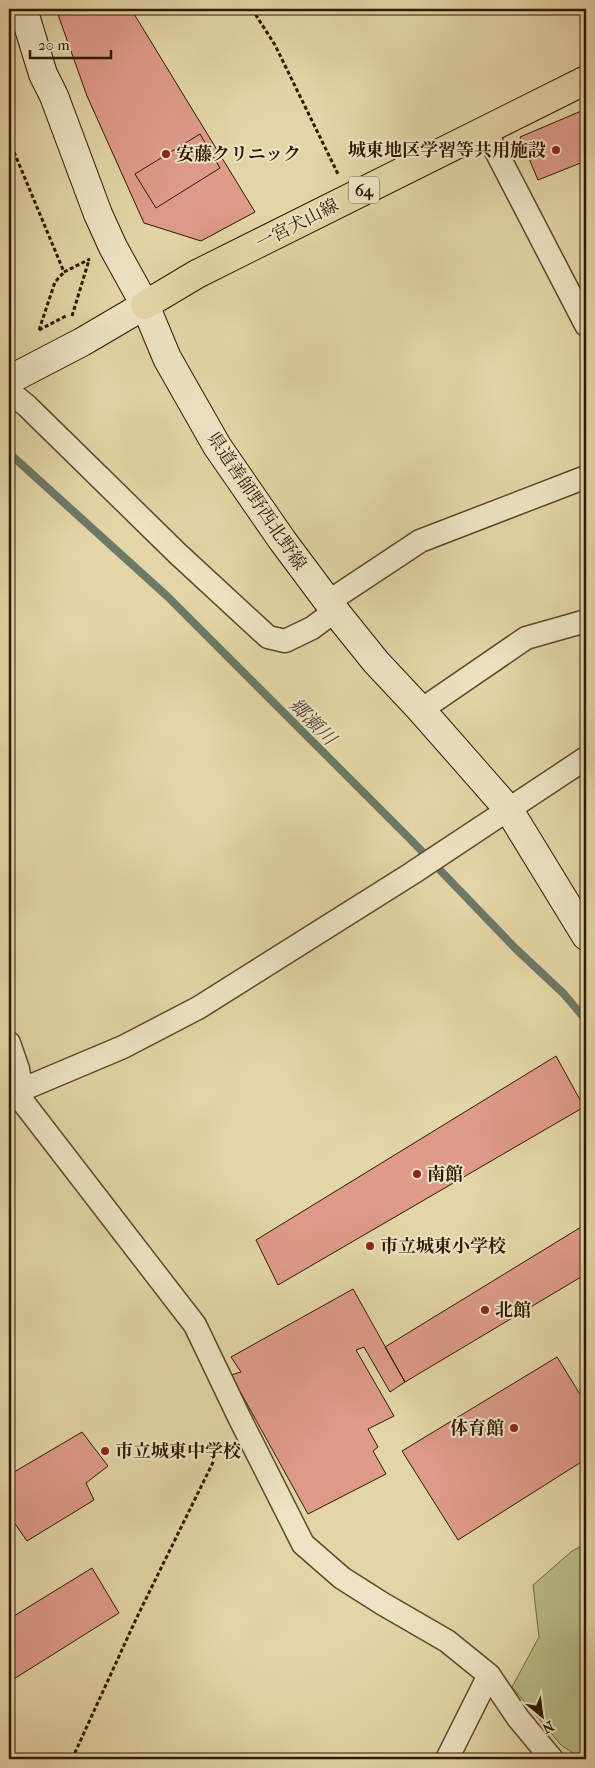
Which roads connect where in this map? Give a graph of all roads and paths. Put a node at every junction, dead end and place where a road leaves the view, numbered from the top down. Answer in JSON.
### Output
{"nodes":[{"id":1,"x":22,"y":9,"type":"edge"},
{"id":2,"x":252,"y":9,"type":"edge"},
{"id":3,"x":586,"y":80,"type":"edge"},
{"id":4,"x":486,"y":130,"type":"junction"},
{"id":5,"x":9,"y":140,"type":"edge"},
{"id":6,"x":350,"y":197,"type":"junction"},
{"id":7,"x":64,"y":272,"type":"junction"},
{"id":8,"x":145,"y":304,"type":"junction"},
{"id":9,"x":586,"y":325,"type":"edge"},
{"id":10,"x":9,"y":380,"type":"edge"},
{"id":11,"x":9,"y":391,"type":"edge"},
{"id":12,"x":586,"y":477,"type":"edge"},
{"id":13,"x":331,"y":607,"type":"junction"},
{"id":14,"x":586,"y":621,"type":"edge"},
{"id":15,"x":421,"y":710,"type":"junction"},
{"id":16,"x":586,"y":758,"type":"edge"},
{"id":17,"x":510,"y":810,"type":"junction"},
{"id":18,"x":586,"y":936,"type":"edge"},
{"id":19,"x":9,"y":1043,"type":"edge"},
{"id":20,"x":21,"y":1090,"type":"junction"},
{"id":21,"x":239,"y":1417,"type":"junction"},
{"id":22,"x":489,"y":1676,"type":"junction"},
{"id":23,"x":72,"y":1759,"type":"edge"},
{"id":24,"x":447,"y":1759,"type":"edge"},
{"id":25,"x":552,"y":1759,"type":"edge"}],
"edges":[{"from":1,"to":8,"type":"main road","name":"県道善師野西北野線"},
{"from":2,"to":6,"type":"path"},
{"from":3,"to":4,"type":"main road","name":"一宮犬山線","number":"64"},
{"from":4,"to":6,"type":"main road","name":"一宮犬山線","number":"64"},
{"from":4,"to":9,"type":"street"},
{"from":5,"to":7,"type":"path"},
{"from":6,"to":8,"type":"main road","name":"一宮犬山線","number":"64"},
{"from":7,"to":7,"type":"path"},
{"from":8,"to":10,"type":"main road"},
{"from":8,"to":13,"type":"main road","name":"県道善師野西北野線"},
{"from":11,"to":13,"type":"street"},
{"from":12,"to":13,"type":"street"},
{"from":13,"to":15,"type":"main road","name":"県道善師野西北野線"},
{"from":14,"to":15,"type":"street"},
{"from":15,"to":17,"type":"main road","name":"県道善師野西北野線"},
{"from":16,"to":17,"type":"street"},
{"from":17,"to":18,"type":"main road","name":"県道善師野西北野線"},
{"from":17,"to":20,"type":"street"},
{"from":19,"to":20,"type":"street"},
{"from":20,"to":21,"type":"street"},
{"from":21,"to":22,"type":"street"},
{"from":21,"to":23,"type":"path"},
{"from":22,"to":24,"type":"street"},
{"from":22,"to":25,"type":"street"}]}
